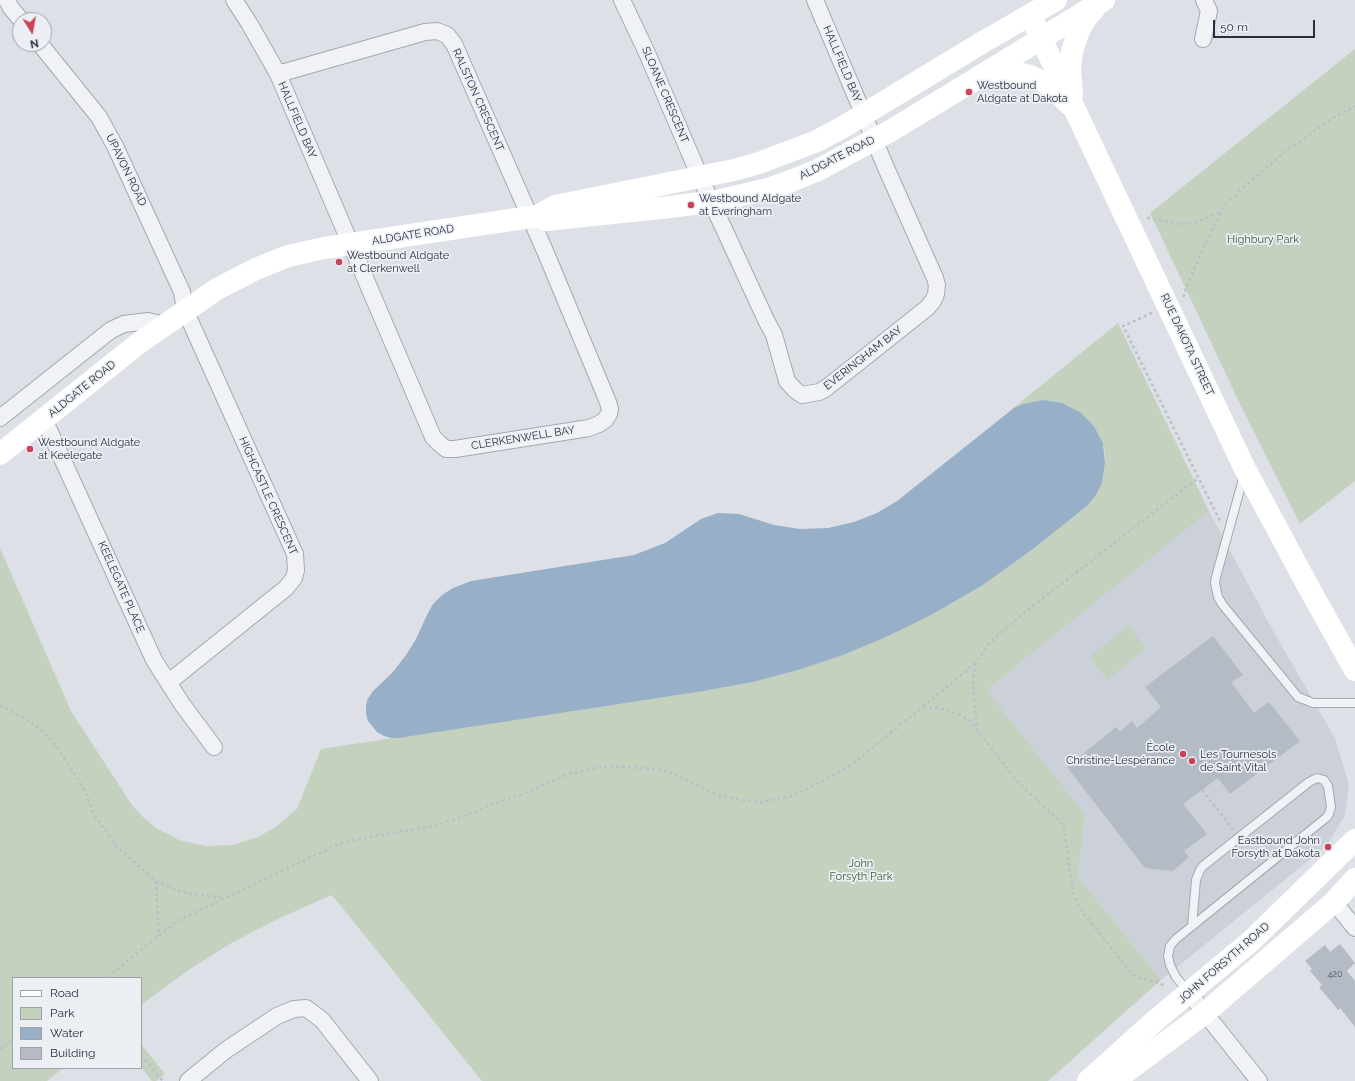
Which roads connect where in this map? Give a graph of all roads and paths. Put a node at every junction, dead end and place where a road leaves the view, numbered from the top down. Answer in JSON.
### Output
{"nodes":[{"id":1,"x":8,"y":0,"type":"edge"},
{"id":2,"x":234,"y":0,"type":"edge"},
{"id":3,"x":622,"y":0,"type":"edge"},
{"id":4,"x":815,"y":0,"type":"edge"},
{"id":5,"x":1056,"y":0,"type":"edge"},
{"id":6,"x":1204,"y":0,"type":"edge"},
{"id":7,"x":1102,"y":1,"type":"edge"},
{"id":8,"x":14,"y":12,"type":"edge"},
{"id":9,"x":1030,"y":14,"type":"junction"},
{"id":10,"x":1042,"y":38,"type":"junction"},
{"id":11,"x":1203,"y":39,"type":"dead end"},
{"id":12,"x":46,"y":52,"type":"edge"},
{"id":13,"x":278,"y":74,"type":"junction"},
{"id":14,"x":979,"y":78,"type":"junction"},
{"id":15,"x":1355,"y":106,"type":"edge"},
{"id":16,"x":1075,"y":110,"type":"junction"},
{"id":17,"x":869,"y":127,"type":"junction"},
{"id":18,"x":705,"y":190,"type":"junction"},
{"id":19,"x":1222,"y":212,"type":"junction"},
{"id":20,"x":534,"y":216,"type":"junction"},
{"id":21,"x":1147,"y":218,"type":"dead end"},
{"id":22,"x":351,"y":244,"type":"junction"},
{"id":23,"x":1168,"y":306,"type":"junction"},
{"id":24,"x":185,"y":310,"type":"junction"},
{"id":25,"x":164,"y":325,"type":"junction"},
{"id":26,"x":0,"y":418,"type":"edge"},
{"id":27,"x":44,"y":419,"type":"junction"},
{"id":28,"x":0,"y":454,"type":"edge"},
{"id":29,"x":1246,"y":469,"type":"junction"},
{"id":30,"x":1198,"y":478,"type":"junction"},
{"id":31,"x":1220,"y":521,"type":"dead end"},
{"id":32,"x":976,"y":663,"type":"junction"},
{"id":33,"x":1355,"y":670,"type":"edge"},
{"id":34,"x":169,"y":682,"type":"junction"},
{"id":35,"x":1355,"y":703,"type":"edge"},
{"id":36,"x":0,"y":705,"type":"edge"},
{"id":37,"x":923,"y":707,"type":"junction"},
{"id":38,"x":977,"y":730,"type":"junction"},
{"id":39,"x":214,"y":747,"type":"dead end"},
{"id":40,"x":1202,"y":790,"type":"dead end"},
{"id":41,"x":1239,"y":837,"type":"junction"},
{"id":42,"x":1355,"y":840,"type":"edge"},
{"id":43,"x":1355,"y":879,"type":"edge"},
{"id":44,"x":156,"y":881,"type":"junction"},
{"id":45,"x":225,"y":898,"type":"junction"},
{"id":46,"x":1334,"y":902,"type":"junction"},
{"id":47,"x":1192,"y":926,"type":"junction"},
{"id":48,"x":1355,"y":928,"type":"edge"},
{"id":49,"x":159,"y":936,"type":"junction"},
{"id":50,"x":110,"y":977,"type":"edge"},
{"id":51,"x":1164,"y":987,"type":"dead end"},
{"id":52,"x":1189,"y":993,"type":"junction"},
{"id":53,"x":1205,"y":1013,"type":"junction"},
{"id":54,"x":12,"y":1040,"type":"edge"},
{"id":55,"x":0,"y":1049,"type":"edge"},
{"id":56,"x":142,"y":1056,"type":"edge"},
{"id":57,"x":163,"y":1081,"type":"edge"},
{"id":58,"x":188,"y":1081,"type":"edge"},
{"id":59,"x":370,"y":1081,"type":"edge"},
{"id":60,"x":1088,"y":1081,"type":"edge"},
{"id":61,"x":1114,"y":1081,"type":"edge"},
{"id":62,"x":1259,"y":1081,"type":"edge"}],
"edges":[{"from":1,"to":8,"type":"street"},
{"from":2,"to":13,"type":"street","name":"HALLFIELD BAY"},
{"from":3,"to":18,"type":"street","name":"SLOANE CRESCENT"},
{"from":4,"to":17,"type":"street","name":"HALLFIELD BAY"},
{"from":5,"to":9,"type":"street","name":"ALDGATE ROAD"},
{"from":6,"to":11,"type":"street"},
{"from":7,"to":10,"type":"street","name":"ALDGATE ROAD"},
{"from":7,"to":16,"type":"street"},
{"from":9,"to":10,"type":"street","name":"RUE DAKOTA STREET"},
{"from":9,"to":17,"type":"street","name":"ALDGATE ROAD"},
{"from":10,"to":14,"type":"street","name":"ALDGATE ROAD"},
{"from":10,"to":16,"type":"street","name":"RUE DAKOTA STREET"},
{"from":12,"to":24,"type":"street","name":"UPAVON ROAD"},
{"from":13,"to":20,"type":"street","name":"RALSTON CRESCENT"},
{"from":13,"to":22,"type":"street","name":"HALLFIELD BAY"},
{"from":14,"to":16,"type":"street"},
{"from":14,"to":17,"type":"street","name":"ALDGATE ROAD"},
{"from":15,"to":19,"type":"path"},
{"from":16,"to":23,"type":"street","name":"RUE DAKOTA STREET"},
{"from":17,"to":18,"type":"street","name":"ALDGATE ROAD"},
{"from":17,"to":18,"type":"street","name":"EVERINGHAM BAY"},
{"from":18,"to":20,"type":"street","name":"ALDGATE ROAD"},
{"from":19,"to":21,"type":"path"},
{"from":19,"to":23,"type":"path"},
{"from":20,"to":22,"type":"street","name":"ALDGATE ROAD"},
{"from":20,"to":22,"type":"street","name":"CLERKENWELL BAY"},
{"from":22,"to":24,"type":"street","name":"ALDGATE ROAD"},
{"from":23,"to":29,"type":"street","name":"RUE DAKOTA STREET"},
{"from":23,"to":30,"type":"path"},
{"from":24,"to":25,"type":"street","name":"ALDGATE ROAD"},
{"from":24,"to":34,"type":"street","name":"HIGHCASTLE CRESCENT"},
{"from":25,"to":26,"type":"street"},
{"from":25,"to":27,"type":"street","name":"ALDGATE ROAD"},
{"from":27,"to":28,"type":"street","name":"ALDGATE ROAD"},
{"from":27,"to":34,"type":"street","name":"KEELEGATE PLACE"},
{"from":29,"to":33,"type":"street","name":"RUE DAKOTA STREET"},
{"from":29,"to":35,"type":"lane"},
{"from":30,"to":31,"type":"path"},
{"from":30,"to":32,"type":"path"},
{"from":32,"to":37,"type":"path"},
{"from":32,"to":38,"type":"path"},
{"from":34,"to":39,"type":"street","name":"KEELEGATE PLACE"},
{"from":36,"to":44,"type":"path"},
{"from":37,"to":38,"type":"path"},
{"from":37,"to":45,"type":"path"},
{"from":38,"to":51,"type":"path"},
{"from":40,"to":41,"type":"path"},
{"from":41,"to":47,"type":"lane"},
{"from":41,"to":47,"type":"lane"},
{"from":42,"to":52,"type":"street","name":"JOHN FORSYTH ROAD"},
{"from":43,"to":46,"type":"street"},
{"from":44,"to":45,"type":"path"},
{"from":44,"to":49,"type":"path"},
{"from":45,"to":49,"type":"path"},
{"from":46,"to":48,"type":"street"},
{"from":46,"to":53,"type":"street"},
{"from":47,"to":52,"type":"lane"},
{"from":49,"to":50,"type":"path"},
{"from":52,"to":53,"type":"street"},
{"from":52,"to":60,"type":"street","name":"JOHN FORSYTH ROAD"},
{"from":53,"to":61,"type":"street"},
{"from":53,"to":62,"type":"street"},
{"from":54,"to":55,"type":"path"},
{"from":56,"to":57,"type":"path"},
{"from":58,"to":59,"type":"street"}]}
